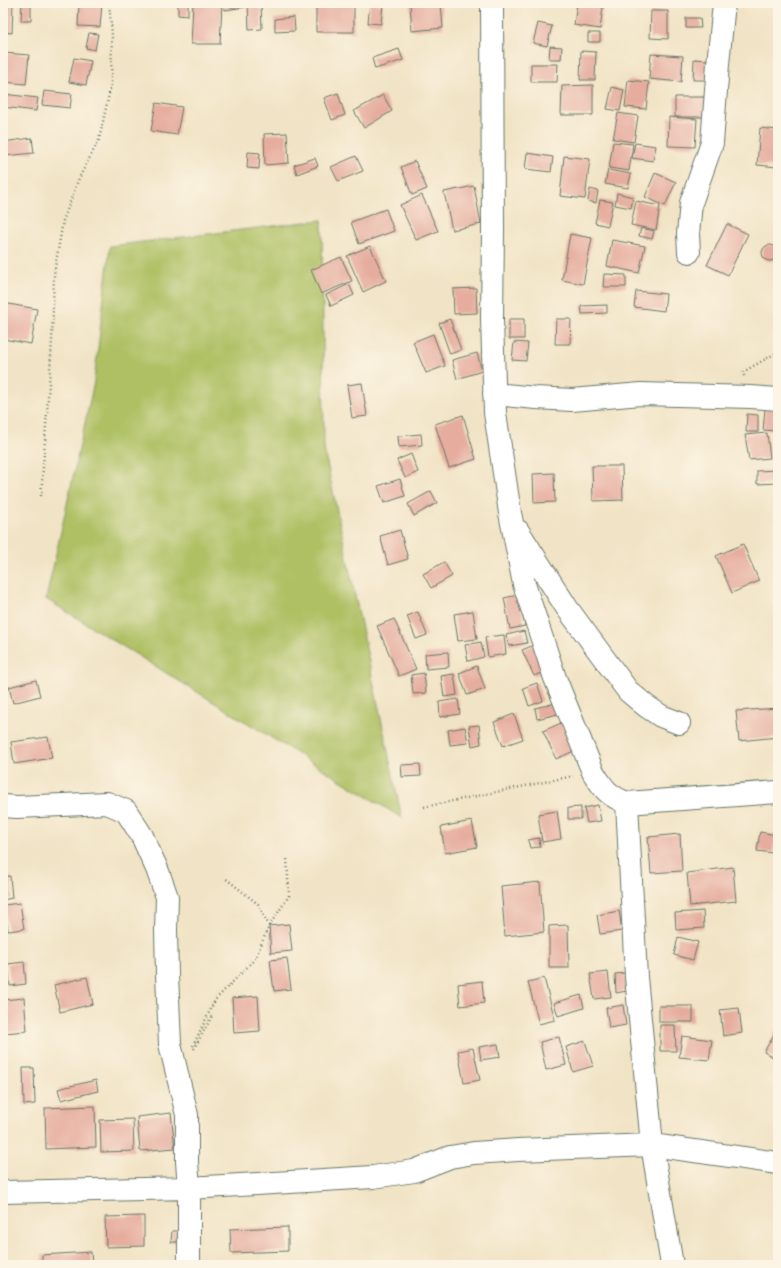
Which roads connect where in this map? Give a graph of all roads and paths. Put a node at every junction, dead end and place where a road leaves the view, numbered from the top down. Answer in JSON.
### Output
{"nodes":[{"id":1,"x":109,"y":3,"type":"edge"},
{"id":2,"x":492,"y":3,"type":"edge"},
{"id":3,"x":724,"y":3,"type":"edge"},
{"id":4,"x":688,"y":252,"type":"dead end"},
{"id":5,"x":778,"y":352,"type":"edge"},
{"id":6,"x":494,"y":394,"type":"junction"},
{"id":7,"x":751,"y":397,"type":"junction"},
{"id":8,"x":778,"y":399,"type":"edge"},
{"id":9,"x":41,"y":496,"type":"dead end"},
{"id":10,"x":511,"y":520,"type":"junction"},
{"id":11,"x":679,"y":723,"type":"dead end"},
{"id":12,"x":593,"y":772,"type":"junction"},
{"id":13,"x":778,"y":792,"type":"edge"},
{"id":14,"x":627,"y":803,"type":"junction"},
{"id":15,"x":3,"y":806,"type":"edge"},
{"id":16,"x":424,"y":807,"type":"dead end"},
{"id":17,"x":287,"y":857,"type":"dead end"},
{"id":18,"x":225,"y":878,"type":"dead end"},
{"id":19,"x":269,"y":926,"type":"junction"},
{"id":20,"x":212,"y":1016,"type":"dead end"},
{"id":21,"x":192,"y":1049,"type":"dead end"},
{"id":22,"x":178,"y":1077,"type":"junction"},
{"id":23,"x":652,"y":1145,"type":"junction"},
{"id":24,"x":778,"y":1163,"type":"edge"},
{"id":25,"x":189,"y":1188,"type":"junction"},
{"id":26,"x":3,"y":1192,"type":"edge"},
{"id":27,"x":189,"y":1265,"type":"edge"},
{"id":28,"x":672,"y":1265,"type":"edge"}],
"edges":[{"from":1,"to":9,"type":"path"},
{"from":2,"to":6,"type":"street"},
{"from":3,"to":4,"type":"street"},
{"from":5,"to":7,"type":"path"},
{"from":6,"to":7,"type":"street"},
{"from":6,"to":10,"type":"street"},
{"from":7,"to":8,"type":"street"},
{"from":10,"to":11,"type":"street"},
{"from":10,"to":12,"type":"street"},
{"from":12,"to":14,"type":"street"},
{"from":12,"to":16,"type":"path"},
{"from":13,"to":14,"type":"street"},
{"from":14,"to":23,"type":"street"},
{"from":15,"to":22,"type":"street"},
{"from":17,"to":19,"type":"path"},
{"from":18,"to":19,"type":"path"},
{"from":19,"to":21,"type":"path"},
{"from":20,"to":22,"type":"path"},
{"from":22,"to":25,"type":"street"},
{"from":23,"to":24,"type":"street"},
{"from":23,"to":25,"type":"street"},
{"from":23,"to":28,"type":"street"},
{"from":25,"to":26,"type":"street"},
{"from":25,"to":27,"type":"street"}]}
